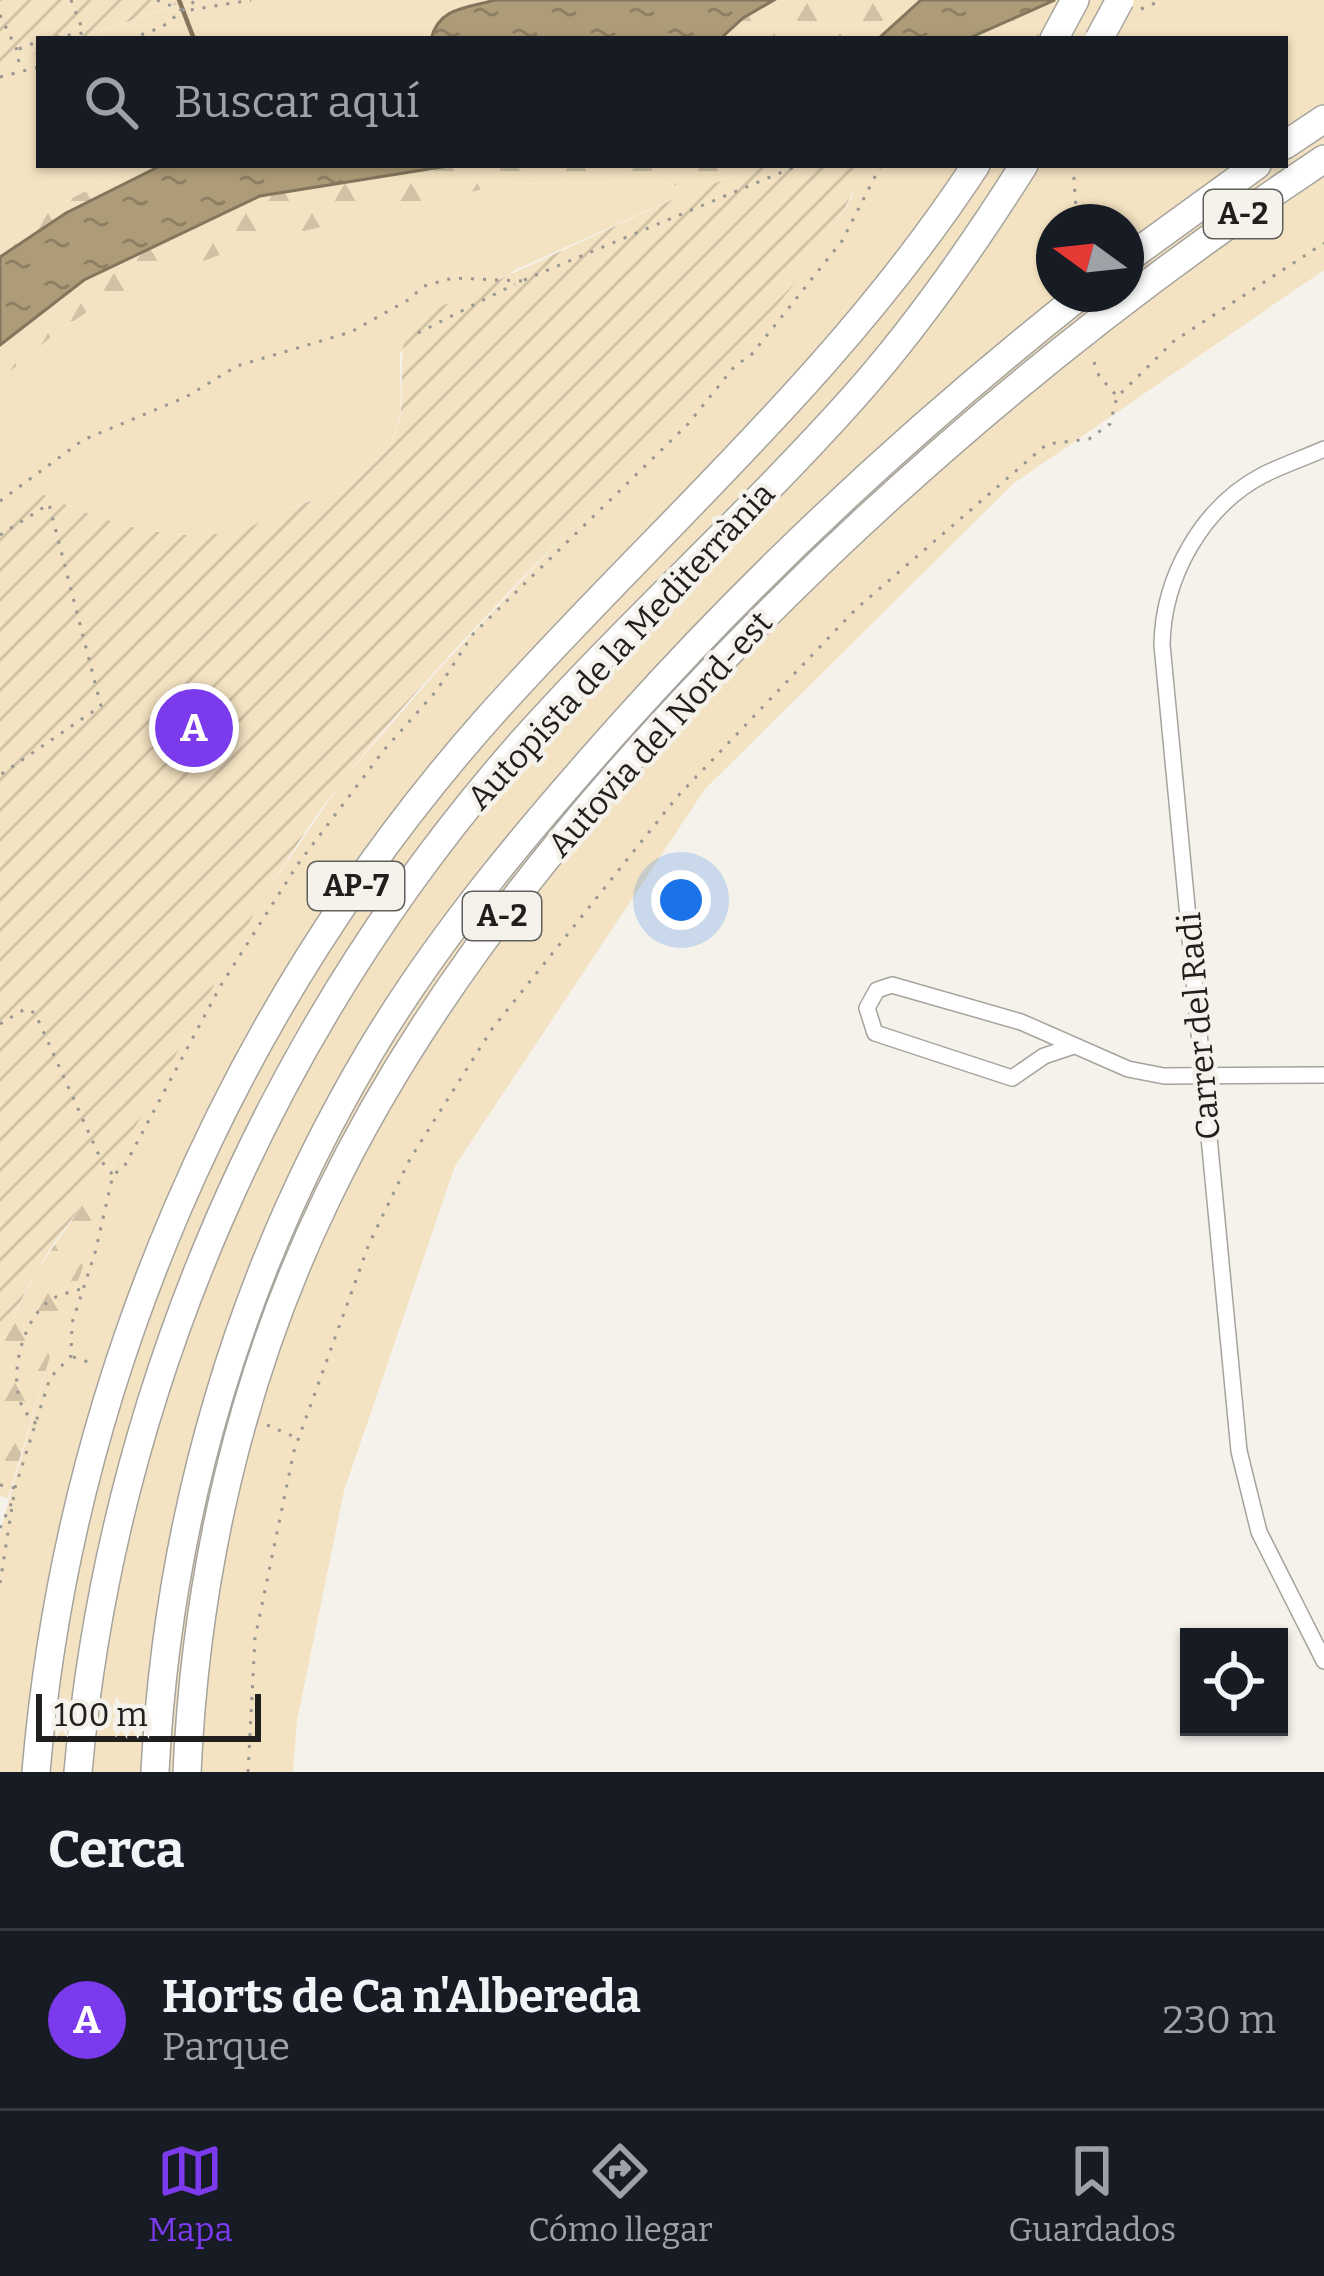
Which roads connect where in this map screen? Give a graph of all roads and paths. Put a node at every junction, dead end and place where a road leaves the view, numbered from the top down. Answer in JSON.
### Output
{"nodes":[{"id":1,"x":71,"y":0,"type":"edge"},
{"id":2,"x":157,"y":0,"type":"edge"},
{"id":3,"x":179,"y":0,"type":"edge"},
{"id":4,"x":196,"y":0,"type":"edge"},
{"id":5,"x":251,"y":0,"type":"edge"},
{"id":6,"x":1075,"y":0,"type":"edge"},
{"id":7,"x":1120,"y":0,"type":"edge"},
{"id":8,"x":184,"y":11,"type":"junction"},
{"id":9,"x":0,"y":15,"type":"edge"},
{"id":10,"x":82,"y":33,"type":"junction"},
{"id":11,"x":65,"y":36,"type":"edge"},
{"id":12,"x":87,"y":36,"type":"edge"},
{"id":13,"x":138,"y":36,"type":"edge"},
{"id":14,"x":1056,"y":36,"type":"edge"},
{"id":15,"x":1102,"y":36,"type":"edge"},
{"id":16,"x":36,"y":42,"type":"edge"},
{"id":17,"x":17,"y":50,"type":"junction"},
{"id":18,"x":36,"y":67,"type":"edge"},
{"id":19,"x":20,"y":70,"type":"junction"},
{"id":20,"x":0,"y":76,"type":"edge"},
{"id":21,"x":1324,"y":118,"type":"edge"},
{"id":22,"x":1288,"y":143,"type":"edge"},
{"id":23,"x":1324,"y":159,"type":"edge"},
{"id":24,"x":792,"y":168,"type":"edge"},
{"id":25,"x":974,"y":168,"type":"edge"},
{"id":26,"x":1073,"y":168,"type":"edge"},
{"id":27,"x":1253,"y":168,"type":"edge"},
{"id":28,"x":1019,"y":173,"type":"edge"},
{"id":29,"x":1076,"y":204,"type":"edge"},
{"id":30,"x":1324,"y":243,"type":"edge"},
{"id":31,"x":1144,"y":247,"type":"edge"},
{"id":32,"x":522,"y":281,"type":"junction"},
{"id":33,"x":1059,"y":312,"type":"edge"},
{"id":34,"x":418,"y":333,"type":"dead end"},
{"id":35,"x":1094,"y":362,"type":"dead end"},
{"id":36,"x":1117,"y":397,"type":"junction"},
{"id":37,"x":1324,"y":449,"type":"edge"},
{"id":38,"x":0,"y":502,"type":"edge"},
{"id":39,"x":0,"y":535,"type":"edge"},
{"id":40,"x":0,"y":776,"type":"edge"},
{"id":41,"x":1021,"y":1022,"type":"junction"},
{"id":42,"x":0,"y":1024,"type":"edge"},
{"id":43,"x":1071,"y":1047,"type":"junction"},
{"id":44,"x":1030,"y":1065,"type":"junction"},
{"id":45,"x":1324,"y":1075,"type":"edge"},
{"id":46,"x":1204,"y":1076,"type":"junction"},
{"id":47,"x":112,"y":1175,"type":"dead end"},
{"id":48,"x":82,"y":1289,"type":"dead end"},
{"id":49,"x":71,"y":1356,"type":"dead end"},
{"id":50,"x":94,"y":1364,"type":"dead end"},
{"id":51,"x":36,"y":1424,"type":"dead end"},
{"id":52,"x":265,"y":1425,"type":"dead end"},
{"id":53,"x":299,"y":1439,"type":"junction"},
{"id":54,"x":0,"y":1485,"type":"edge"},
{"id":55,"x":15,"y":1488,"type":"dead end"},
{"id":56,"x":14,"y":1498,"type":"dead end"},
{"id":57,"x":0,"y":1528,"type":"edge"},
{"id":58,"x":1324,"y":1661,"type":"edge"},
{"id":59,"x":36,"y":1772,"type":"edge"},
{"id":60,"x":79,"y":1772,"type":"edge"},
{"id":61,"x":155,"y":1772,"type":"edge"},
{"id":62,"x":187,"y":1772,"type":"edge"},
{"id":63,"x":248,"y":1772,"type":"edge"}],
"edges":[{"from":1,"to":10,"type":"path"},
{"from":2,"to":8,"type":"path"},
{"from":3,"to":8,"type":"path"},
{"from":4,"to":8,"type":"path"},
{"from":5,"to":8,"type":"path"},
{"from":6,"to":14,"type":"highway"},
{"from":7,"to":15,"type":"highway","bridge":true},
{"from":8,"to":13,"type":"path"},
{"from":9,"to":17,"type":"path"},
{"from":10,"to":11,"type":"path"},
{"from":10,"to":12,"type":"path"},
{"from":16,"to":17,"type":"path"},
{"from":17,"to":19,"type":"path"},
{"from":18,"to":19,"type":"path"},
{"from":19,"to":20,"type":"path"},
{"from":21,"to":22,"type":"highway","number":"A-2"},
{"from":23,"to":62,"type":"highway","name":"Autovia del Nord-est","number":"A-2"},
{"from":24,"to":32,"type":"path"},
{"from":25,"to":59,"type":"highway","name":"Autopista de la Mediterrània","number":"AP-7"},
{"from":26,"to":29,"type":"path"},
{"from":27,"to":31,"type":"highway","number":"A-2"},
{"from":28,"to":60,"type":"highway","name":"Autopista de la Mediterrània","number":"AP-7"},
{"from":30,"to":36,"type":"path"},
{"from":32,"to":34,"type":"path"},
{"from":32,"to":38,"type":"path"},
{"from":33,"to":61,"type":"highway","name":"Autovia del Nord-est","number":"A-2"},
{"from":35,"to":36,"type":"path"},
{"from":36,"to":53,"type":"path"},
{"from":37,"to":46,"type":"street","name":"Carrer del Radi"},
{"from":39,"to":40,"type":"path"},
{"from":41,"to":43,"type":"street"},
{"from":41,"to":44,"type":"street"},
{"from":41,"to":44,"type":"street"},
{"from":42,"to":47,"type":"path"},
{"from":43,"to":44,"type":"street"},
{"from":43,"to":46,"type":"street"},
{"from":45,"to":46,"type":"street"},
{"from":46,"to":58,"type":"street","name":"Carrer del Radi"},
{"from":48,"to":51,"type":"path"},
{"from":49,"to":50,"type":"path"},
{"from":52,"to":53,"type":"path"},
{"from":53,"to":63,"type":"path"},
{"from":54,"to":55,"type":"path"},
{"from":56,"to":57,"type":"path"}]}
